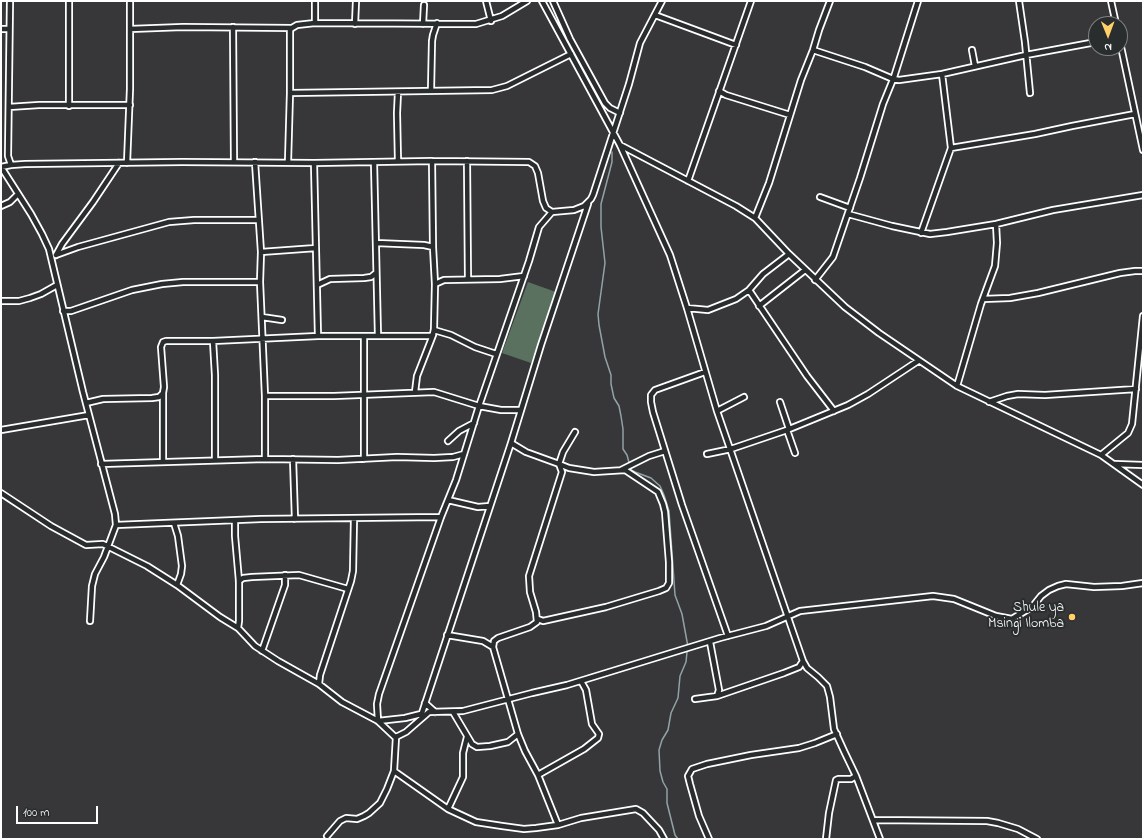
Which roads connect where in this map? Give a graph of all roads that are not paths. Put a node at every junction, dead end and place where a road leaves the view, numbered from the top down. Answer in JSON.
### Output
{"nodes":[{"id":1,"x":10,"y":1,"type":"edge"},
{"id":2,"x":69,"y":1,"type":"edge"},
{"id":3,"x":130,"y":1,"type":"edge"},
{"id":4,"x":315,"y":1,"type":"edge"},
{"id":5,"x":356,"y":1,"type":"edge"},
{"id":6,"x":486,"y":1,"type":"edge"},
{"id":7,"x":526,"y":1,"type":"edge"},
{"id":8,"x":542,"y":1,"type":"edge"},
{"id":9,"x":553,"y":1,"type":"edge"},
{"id":10,"x":662,"y":1,"type":"edge"},
{"id":11,"x":751,"y":1,"type":"edge"},
{"id":12,"x":830,"y":1,"type":"edge"},
{"id":13,"x":918,"y":1,"type":"edge"},
{"id":14,"x":1019,"y":1,"type":"edge"},
{"id":15,"x":1111,"y":1,"type":"edge"},
{"id":16,"x":424,"y":5,"type":"dead end"},
{"id":17,"x":655,"y":15,"type":"junction"},
{"id":18,"x":1114,"y":16,"type":"edge"},
{"id":19,"x":490,"y":21,"type":"junction"},
{"id":20,"x":315,"y":23,"type":"junction"},
{"id":21,"x":437,"y":23,"type":"junction"},
{"id":22,"x":355,"y":24,"type":"junction"},
{"id":23,"x":423,"y":24,"type":"junction"},
{"id":24,"x":233,"y":27,"type":"junction"},
{"id":25,"x":292,"y":28,"type":"junction"},
{"id":26,"x":1,"y":29,"type":"edge"},
{"id":27,"x":9,"y":29,"type":"junction"},
{"id":28,"x":130,"y":29,"type":"junction"},
{"id":29,"x":1088,"y":43,"type":"edge"},
{"id":30,"x":736,"y":45,"type":"junction"},
{"id":31,"x":813,"y":50,"type":"junction"},
{"id":32,"x":972,"y":50,"type":"dead end"},
{"id":33,"x":571,"y":54,"type":"junction"},
{"id":34,"x":1026,"y":55,"type":"junction"},
{"id":35,"x":1123,"y":56,"type":"edge"},
{"id":36,"x":975,"y":66,"type":"junction"},
{"id":37,"x":942,"y":74,"type":"junction"},
{"id":38,"x":893,"y":80,"type":"junction"},
{"id":39,"x":430,"y":90,"type":"junction"},
{"id":40,"x":718,"y":91,"type":"junction"},
{"id":41,"x":398,"y":92,"type":"junction"},
{"id":42,"x":290,"y":93,"type":"junction"},
{"id":43,"x":1030,"y":93,"type":"dead end"},
{"id":44,"x":130,"y":105,"type":"junction"},
{"id":45,"x":69,"y":106,"type":"junction"},
{"id":46,"x":9,"y":107,"type":"junction"},
{"id":47,"x":620,"y":113,"type":"junction"},
{"id":48,"x":790,"y":114,"type":"junction"},
{"id":49,"x":1135,"y":114,"type":"junction"},
{"id":50,"x":613,"y":133,"type":"junction"},
{"id":51,"x":620,"y":145,"type":"junction"},
{"id":52,"x":950,"y":148,"type":"junction"},
{"id":53,"x":1143,"y":150,"type":"edge"},
{"id":54,"x":398,"y":161,"type":"junction"},
{"id":55,"x":432,"y":161,"type":"junction"},
{"id":56,"x":466,"y":161,"type":"junction"},
{"id":57,"x":234,"y":162,"type":"junction"},
{"id":58,"x":255,"y":162,"type":"junction"},
{"id":59,"x":288,"y":162,"type":"junction"},
{"id":60,"x":374,"y":162,"type":"junction"},
{"id":61,"x":119,"y":163,"type":"junction"},
{"id":62,"x":127,"y":163,"type":"junction"},
{"id":63,"x":314,"y":163,"type":"junction"},
{"id":64,"x":11,"y":165,"type":"junction"},
{"id":65,"x":1,"y":167,"type":"edge"},
{"id":66,"x":688,"y":181,"type":"junction"},
{"id":67,"x":18,"y":194,"type":"junction"},
{"id":68,"x":1143,"y":195,"type":"edge"},
{"id":69,"x":820,"y":197,"type":"dead end"},
{"id":70,"x":588,"y":203,"type":"junction"},
{"id":71,"x":1,"y":206,"type":"edge"},
{"id":72,"x":850,"y":208,"type":"junction"},
{"id":73,"x":552,"y":212,"type":"junction"},
{"id":74,"x":848,"y":214,"type":"junction"},
{"id":75,"x":755,"y":218,"type":"junction"},
{"id":76,"x":258,"y":220,"type":"junction"},
{"id":77,"x":996,"y":224,"type":"junction"},
{"id":78,"x":921,"y":233,"type":"junction"},
{"id":79,"x":376,"y":243,"type":"junction"},
{"id":80,"x":433,"y":247,"type":"junction"},
{"id":81,"x":316,"y":248,"type":"junction"},
{"id":82,"x":261,"y":252,"type":"junction"},
{"id":83,"x":789,"y":254,"type":"junction"},
{"id":84,"x":53,"y":256,"type":"junction"},
{"id":85,"x":805,"y":270,"type":"junction"},
{"id":86,"x":1143,"y":271,"type":"edge"},
{"id":87,"x":376,"y":273,"type":"junction"},
{"id":88,"x":435,"y":276,"type":"junction"},
{"id":89,"x":524,"y":276,"type":"junction"},
{"id":90,"x":468,"y":279,"type":"junction"},
{"id":91,"x":444,"y":280,"type":"junction"},
{"id":92,"x":815,"y":280,"type":"junction"},
{"id":93,"x":260,"y":282,"type":"junction"},
{"id":94,"x":435,"y":284,"type":"junction"},
{"id":95,"x":57,"y":285,"type":"junction"},
{"id":96,"x":317,"y":285,"type":"junction"},
{"id":97,"x":749,"y":290,"type":"junction"},
{"id":98,"x":983,"y":299,"type":"junction"},
{"id":99,"x":1,"y":301,"type":"edge"},
{"id":100,"x":759,"y":306,"type":"junction"},
{"id":101,"x":687,"y":308,"type":"junction"},
{"id":102,"x":63,"y":311,"type":"junction"},
{"id":103,"x":1143,"y":316,"type":"edge"},
{"id":104,"x":262,"y":317,"type":"junction"},
{"id":105,"x":282,"y":320,"type":"dead end"},
{"id":106,"x":434,"y":332,"type":"junction"},
{"id":107,"x":318,"y":336,"type":"junction"},
{"id":108,"x":378,"y":336,"type":"junction"},
{"id":109,"x":364,"y":337,"type":"junction"},
{"id":110,"x":264,"y":338,"type":"junction"},
{"id":111,"x":213,"y":342,"type":"junction"},
{"id":112,"x":496,"y":354,"type":"junction"},
{"id":113,"x":918,"y":361,"type":"junction"},
{"id":114,"x":705,"y":372,"type":"junction"},
{"id":115,"x":957,"y":386,"type":"junction"},
{"id":116,"x":1136,"y":389,"type":"junction"},
{"id":117,"x":415,"y":392,"type":"junction"},
{"id":118,"x":163,"y":393,"type":"junction"},
{"id":119,"x":365,"y":394,"type":"junction"},
{"id":120,"x":265,"y":396,"type":"junction"},
{"id":121,"x":744,"y":398,"type":"dead end"},
{"id":122,"x":780,"y":402,"type":"dead end"},
{"id":123,"x":989,"y":402,"type":"junction"},
{"id":124,"x":86,"y":403,"type":"junction"},
{"id":125,"x":479,"y":406,"type":"junction"},
{"id":126,"x":520,"y":410,"type":"junction"},
{"id":127,"x":717,"y":411,"type":"junction"},
{"id":128,"x":834,"y":411,"type":"junction"},
{"id":129,"x":89,"y":415,"type":"junction"},
{"id":130,"x":474,"y":423,"type":"junction"},
{"id":131,"x":1,"y":430,"type":"edge"},
{"id":132,"x":788,"y":430,"type":"junction"},
{"id":133,"x":575,"y":432,"type":"dead end"},
{"id":134,"x":448,"y":441,"type":"dead end"},
{"id":135,"x":511,"y":443,"type":"junction"},
{"id":136,"x":731,"y":449,"type":"junction"},
{"id":137,"x":665,"y":452,"type":"junction"},
{"id":138,"x":795,"y":453,"type":"dead end"},
{"id":139,"x":464,"y":454,"type":"junction"},
{"id":140,"x":707,"y":454,"type":"dead end"},
{"id":141,"x":1101,"y":455,"type":"junction"},
{"id":142,"x":265,"y":459,"type":"junction"},
{"id":143,"x":293,"y":459,"type":"junction"},
{"id":144,"x":364,"y":459,"type":"junction"},
{"id":145,"x":215,"y":460,"type":"junction"},
{"id":146,"x":163,"y":462,"type":"junction"},
{"id":147,"x":101,"y":464,"type":"junction"},
{"id":148,"x":559,"y":464,"type":"junction"},
{"id":149,"x":1113,"y":464,"type":"junction"},
{"id":150,"x":1143,"y":465,"type":"edge"},
{"id":151,"x":621,"y":470,"type":"junction"},
{"id":152,"x":1143,"y":485,"type":"edge"},
{"id":153,"x":1,"y":494,"type":"edge"},
{"id":154,"x":448,"y":500,"type":"junction"},
{"id":155,"x":490,"y":506,"type":"junction"},
{"id":156,"x":441,"y":517,"type":"junction"},
{"id":157,"x":354,"y":518,"type":"junction"},
{"id":158,"x":295,"y":519,"type":"junction"},
{"id":159,"x":235,"y":521,"type":"junction"},
{"id":160,"x":174,"y":523,"type":"junction"},
{"id":161,"x":116,"y":525,"type":"junction"},
{"id":162,"x":108,"y":547,"type":"junction"},
{"id":163,"x":285,"y":575,"type":"junction"},
{"id":164,"x":239,"y":581,"type":"junction"},
{"id":165,"x":1143,"y":583,"type":"edge"},
{"id":166,"x":177,"y":585,"type":"junction"},
{"id":167,"x":348,"y":589,"type":"junction"},
{"id":168,"x":788,"y":617,"type":"junction"},
{"id":169,"x":538,"y":619,"type":"junction"},
{"id":170,"x":90,"y":621,"type":"dead end"},
{"id":171,"x":238,"y":628,"type":"junction"},
{"id":172,"x":447,"y":635,"type":"junction"},
{"id":173,"x":728,"y":636,"type":"junction"},
{"id":174,"x":710,"y":642,"type":"junction"},
{"id":175,"x":493,"y":647,"type":"junction"},
{"id":176,"x":262,"y":651,"type":"junction"},
{"id":177,"x":803,"y":661,"type":"junction"},
{"id":178,"x":581,"y":681,"type":"junction"},
{"id":179,"x":319,"y":684,"type":"junction"},
{"id":180,"x":717,"y":696,"type":"junction"},
{"id":181,"x":508,"y":699,"type":"junction"},
{"id":182,"x":695,"y":699,"type":"dead end"},
{"id":183,"x":425,"y":703,"type":"junction"},
{"id":184,"x":435,"y":712,"type":"junction"},
{"id":185,"x":453,"y":712,"type":"junction"},
{"id":186,"x":421,"y":714,"type":"junction"},
{"id":187,"x":378,"y":720,"type":"junction"},
{"id":188,"x":420,"y":720,"type":"junction"},
{"id":189,"x":518,"y":734,"type":"junction"},
{"id":190,"x":837,"y":734,"type":"junction"},
{"id":191,"x":396,"y":737,"type":"junction"},
{"id":192,"x":467,"y":737,"type":"junction"},
{"id":193,"x":394,"y":770,"type":"junction"},
{"id":194,"x":538,"y":774,"type":"junction"},
{"id":195,"x":856,"y":776,"type":"junction"},
{"id":196,"x":448,"y":808,"type":"junction"},
{"id":197,"x":873,"y":820,"type":"junction"},
{"id":198,"x":558,"y":825,"type":"junction"},
{"id":199,"x":327,"y":836,"type":"dead end"},
{"id":200,"x":664,"y":839,"type":"edge"},
{"id":201,"x":709,"y":839,"type":"edge"},
{"id":202,"x":826,"y":839,"type":"edge"},
{"id":203,"x":880,"y":839,"type":"edge"},
{"id":204,"x":1037,"y":839,"type":"edge"}],
"edges":[{"from":1,"to":27,"type":"street"},
{"from":2,"to":45,"type":"street"},
{"from":3,"to":28,"type":"street"},
{"from":4,"to":20,"type":"street"},
{"from":5,"to":22,"type":"street"},
{"from":6,"to":19,"type":"street"},
{"from":7,"to":19,"type":"street"},
{"from":8,"to":33,"type":"street"},
{"from":9,"to":47,"type":"street"},
{"from":10,"to":17,"type":"street"},
{"from":11,"to":30,"type":"street"},
{"from":12,"to":31,"type":"street"},
{"from":13,"to":38,"type":"street"},
{"from":14,"to":34,"type":"street"},
{"from":15,"to":18,"type":"street"},
{"from":16,"to":23,"type":"street"},
{"from":17,"to":30,"type":"street"},
{"from":17,"to":47,"type":"street"},
{"from":19,"to":21,"type":"street"},
{"from":20,"to":22,"type":"street"},
{"from":20,"to":25,"type":"street"},
{"from":21,"to":23,"type":"street"},
{"from":21,"to":39,"type":"street"},
{"from":22,"to":23,"type":"street"},
{"from":24,"to":25,"type":"street"},
{"from":24,"to":28,"type":"street"},
{"from":24,"to":57,"type":"street"},
{"from":25,"to":42,"type":"street"},
{"from":26,"to":27,"type":"street"},
{"from":27,"to":46,"type":"street"},
{"from":28,"to":44,"type":"street"},
{"from":29,"to":34,"type":"street"},
{"from":30,"to":40,"type":"street"},
{"from":31,"to":38,"type":"street"},
{"from":31,"to":48,"type":"street"},
{"from":32,"to":36,"type":"street"},
{"from":33,"to":39,"type":"street"},
{"from":33,"to":50,"type":"street"},
{"from":34,"to":36,"type":"street"},
{"from":34,"to":43,"type":"street"},
{"from":35,"to":49,"type":"street"},
{"from":36,"to":37,"type":"street"},
{"from":37,"to":38,"type":"street"},
{"from":37,"to":52,"type":"street"},
{"from":38,"to":72,"type":"street"},
{"from":39,"to":41,"type":"street"},
{"from":40,"to":48,"type":"street"},
{"from":40,"to":66,"type":"street"},
{"from":41,"to":42,"type":"street"},
{"from":41,"to":54,"type":"street"},
{"from":42,"to":59,"type":"street"},
{"from":44,"to":45,"type":"street"},
{"from":44,"to":62,"type":"street"},
{"from":45,"to":46,"type":"street"},
{"from":46,"to":64,"type":"street"},
{"from":47,"to":50,"type":"street"},
{"from":48,"to":75,"type":"street"},
{"from":49,"to":52,"type":"street"},
{"from":49,"to":53,"type":"street"},
{"from":50,"to":51,"type":"street"},
{"from":50,"to":70,"type":"street"},
{"from":51,"to":66,"type":"street"},
{"from":51,"to":101,"type":"street"},
{"from":52,"to":78,"type":"street"},
{"from":54,"to":55,"type":"street"},
{"from":54,"to":60,"type":"street"},
{"from":55,"to":56,"type":"street"},
{"from":55,"to":80,"type":"street"},
{"from":56,"to":73,"type":"street"},
{"from":56,"to":90,"type":"street"},
{"from":57,"to":58,"type":"street"},
{"from":57,"to":62,"type":"street"},
{"from":58,"to":59,"type":"street"},
{"from":58,"to":76,"type":"street"},
{"from":59,"to":63,"type":"street"},
{"from":60,"to":63,"type":"street"},
{"from":60,"to":79,"type":"street"},
{"from":61,"to":62,"type":"street"},
{"from":61,"to":64,"type":"street"},
{"from":61,"to":84,"type":"street"},
{"from":63,"to":81,"type":"street"},
{"from":64,"to":65,"type":"street"},
{"from":65,"to":67,"type":"street"},
{"from":66,"to":75,"type":"street"},
{"from":67,"to":71,"type":"street"},
{"from":67,"to":84,"type":"street"},
{"from":68,"to":77,"type":"street"},
{"from":69,"to":72,"type":"street"},
{"from":70,"to":73,"type":"street"},
{"from":70,"to":126,"type":"street"},
{"from":72,"to":74,"type":"street"},
{"from":73,"to":89,"type":"street"},
{"from":74,"to":78,"type":"street"},
{"from":74,"to":92,"type":"street"},
{"from":75,"to":83,"type":"street"},
{"from":76,"to":82,"type":"street"},
{"from":76,"to":84,"type":"street"},
{"from":77,"to":78,"type":"street"},
{"from":77,"to":98,"type":"street"},
{"from":79,"to":80,"type":"street"},
{"from":79,"to":87,"type":"street"},
{"from":80,"to":88,"type":"street"},
{"from":81,"to":82,"type":"street"},
{"from":81,"to":96,"type":"street"},
{"from":82,"to":93,"type":"street"},
{"from":83,"to":85,"type":"street"},
{"from":83,"to":97,"type":"street"},
{"from":84,"to":95,"type":"street"},
{"from":85,"to":92,"type":"street"},
{"from":85,"to":100,"type":"street"},
{"from":86,"to":98,"type":"street"},
{"from":87,"to":96,"type":"street"},
{"from":87,"to":108,"type":"street"},
{"from":88,"to":91,"type":"street"},
{"from":88,"to":94,"type":"street"},
{"from":89,"to":90,"type":"street"},
{"from":89,"to":112,"type":"street"},
{"from":90,"to":91,"type":"street"},
{"from":91,"to":94,"type":"street"},
{"from":92,"to":113,"type":"street"},
{"from":93,"to":102,"type":"street"},
{"from":93,"to":104,"type":"street"},
{"from":94,"to":106,"type":"street"},
{"from":95,"to":99,"type":"street"},
{"from":95,"to":102,"type":"street"},
{"from":96,"to":107,"type":"street"},
{"from":97,"to":100,"type":"street"},
{"from":97,"to":101,"type":"street"},
{"from":98,"to":115,"type":"street"},
{"from":100,"to":128,"type":"street"},
{"from":101,"to":114,"type":"street"},
{"from":102,"to":124,"type":"street"},
{"from":103,"to":116,"type":"street"},
{"from":104,"to":105,"type":"street"},
{"from":104,"to":110,"type":"street"},
{"from":106,"to":108,"type":"street"},
{"from":106,"to":112,"type":"street"},
{"from":106,"to":117,"type":"street"},
{"from":107,"to":109,"type":"street"},
{"from":107,"to":110,"type":"street"},
{"from":108,"to":109,"type":"street"},
{"from":109,"to":119,"type":"street"},
{"from":110,"to":111,"type":"street"},
{"from":110,"to":120,"type":"street"},
{"from":111,"to":118,"type":"street"},
{"from":111,"to":145,"type":"street"},
{"from":112,"to":125,"type":"street"},
{"from":113,"to":115,"type":"street"},
{"from":113,"to":128,"type":"street"},
{"from":114,"to":127,"type":"street"},
{"from":114,"to":137,"type":"street"},
{"from":115,"to":123,"type":"street"},
{"from":116,"to":123,"type":"street"},
{"from":116,"to":141,"type":"street"},
{"from":117,"to":119,"type":"street"},
{"from":117,"to":125,"type":"street"},
{"from":118,"to":124,"type":"street"},
{"from":118,"to":146,"type":"street"},
{"from":119,"to":120,"type":"street"},
{"from":119,"to":144,"type":"street"},
{"from":120,"to":142,"type":"street"},
{"from":121,"to":127,"type":"street"},
{"from":122,"to":132,"type":"street"},
{"from":123,"to":141,"type":"street"},
{"from":124,"to":129,"type":"street"},
{"from":125,"to":126,"type":"street"},
{"from":125,"to":130,"type":"street"},
{"from":126,"to":135,"type":"street"},
{"from":127,"to":136,"type":"street"},
{"from":128,"to":132,"type":"street"},
{"from":129,"to":131,"type":"street"},
{"from":129,"to":147,"type":"street"},
{"from":130,"to":134,"type":"street"},
{"from":130,"to":139,"type":"street"},
{"from":132,"to":136,"type":"street"},
{"from":132,"to":138,"type":"street"},
{"from":133,"to":148,"type":"street"},
{"from":135,"to":148,"type":"street"},
{"from":135,"to":155,"type":"street"},
{"from":136,"to":140,"type":"street"},
{"from":136,"to":168,"type":"street"},
{"from":137,"to":151,"type":"street"},
{"from":137,"to":173,"type":"street"},
{"from":139,"to":144,"type":"street"},
{"from":139,"to":154,"type":"street"},
{"from":141,"to":149,"type":"street"},
{"from":142,"to":143,"type":"street"},
{"from":142,"to":145,"type":"street"},
{"from":143,"to":144,"type":"street"},
{"from":143,"to":158,"type":"street"},
{"from":145,"to":146,"type":"street"},
{"from":146,"to":147,"type":"street"},
{"from":147,"to":161,"type":"street"},
{"from":148,"to":151,"type":"street"},
{"from":148,"to":169,"type":"street"},
{"from":149,"to":150,"type":"street"},
{"from":149,"to":152,"type":"street"},
{"from":151,"to":169,"type":"street"},
{"from":153,"to":162,"type":"street"},
{"from":154,"to":155,"type":"street"},
{"from":154,"to":156,"type":"street"},
{"from":155,"to":172,"type":"street"},
{"from":156,"to":157,"type":"street"},
{"from":156,"to":187,"type":"street"},
{"from":157,"to":158,"type":"street"},
{"from":157,"to":167,"type":"street"},
{"from":158,"to":159,"type":"street"},
{"from":159,"to":160,"type":"street"},
{"from":159,"to":164,"type":"street"},
{"from":160,"to":161,"type":"street"},
{"from":160,"to":166,"type":"street"},
{"from":161,"to":162,"type":"street"},
{"from":162,"to":166,"type":"street"},
{"from":162,"to":170,"type":"street"},
{"from":163,"to":164,"type":"street"},
{"from":163,"to":167,"type":"street"},
{"from":163,"to":176,"type":"street"},
{"from":164,"to":171,"type":"street"},
{"from":165,"to":168,"type":"street"},
{"from":166,"to":171,"type":"street"},
{"from":167,"to":179,"type":"street"},
{"from":168,"to":173,"type":"street"},
{"from":168,"to":177,"type":"street"},
{"from":169,"to":175,"type":"street"},
{"from":171,"to":176,"type":"street"},
{"from":172,"to":175,"type":"street"},
{"from":172,"to":183,"type":"street"},
{"from":173,"to":174,"type":"street"},
{"from":174,"to":178,"type":"street"},
{"from":174,"to":180,"type":"street"},
{"from":175,"to":181,"type":"street"},
{"from":176,"to":179,"type":"street"},
{"from":177,"to":180,"type":"street"},
{"from":177,"to":190,"type":"street"},
{"from":178,"to":181,"type":"street"},
{"from":178,"to":194,"type":"street"},
{"from":179,"to":187,"type":"street"},
{"from":180,"to":182,"type":"street"},
{"from":181,"to":185,"type":"street"},
{"from":181,"to":189,"type":"street"},
{"from":183,"to":184,"type":"street"},
{"from":183,"to":186,"type":"street"},
{"from":184,"to":185,"type":"street"},
{"from":184,"to":188,"type":"street"},
{"from":185,"to":192,"type":"street"},
{"from":186,"to":187,"type":"street"},
{"from":186,"to":188,"type":"street"},
{"from":187,"to":191,"type":"street"},
{"from":188,"to":191,"type":"street"},
{"from":189,"to":192,"type":"street"},
{"from":189,"to":194,"type":"street"},
{"from":190,"to":195,"type":"street"},
{"from":190,"to":201,"type":"street"},
{"from":191,"to":193,"type":"street"},
{"from":192,"to":196,"type":"street"},
{"from":193,"to":196,"type":"street"},
{"from":193,"to":199,"type":"street"},
{"from":194,"to":198,"type":"street"},
{"from":195,"to":197,"type":"street"},
{"from":195,"to":202,"type":"street"},
{"from":196,"to":198,"type":"street"},
{"from":197,"to":203,"type":"street"},
{"from":197,"to":204,"type":"street"},
{"from":198,"to":200,"type":"street"}]}
